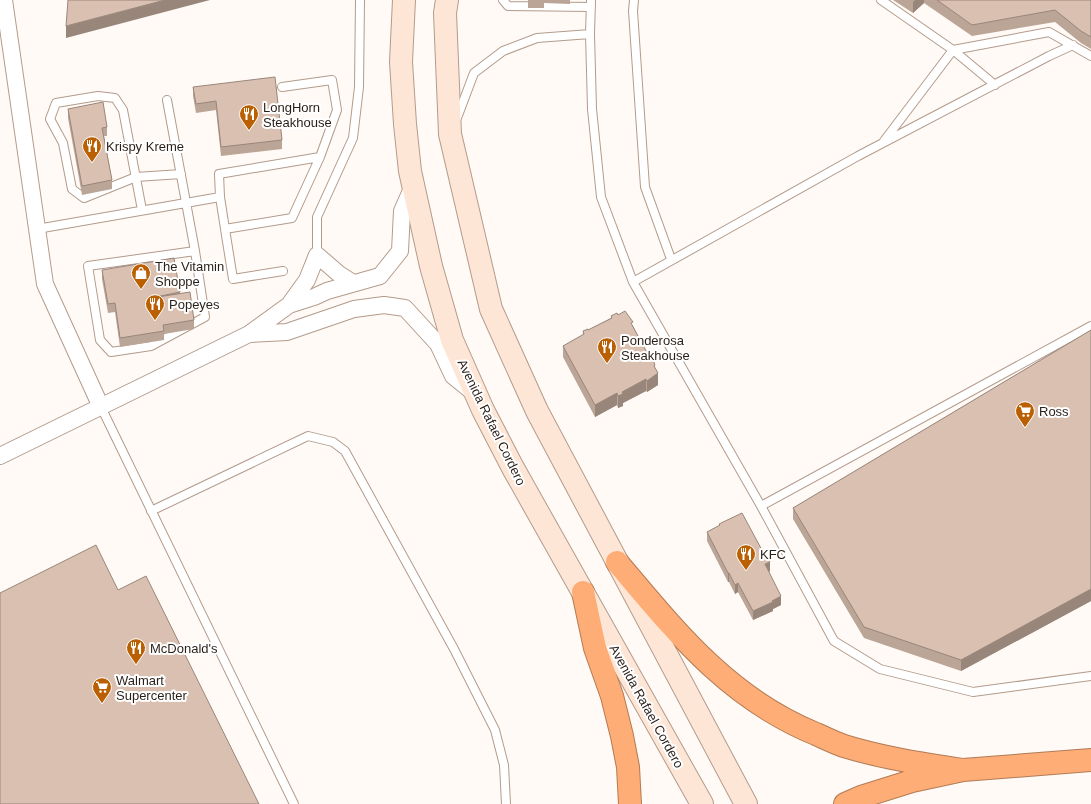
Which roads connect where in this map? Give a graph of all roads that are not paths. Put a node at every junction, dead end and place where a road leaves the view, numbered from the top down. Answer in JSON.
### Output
{"nodes":[{"id":1,"x":4,"y":0,"type":"edge"},
{"id":2,"x":360,"y":0,"type":"edge"},
{"id":3,"x":404,"y":0,"type":"edge"},
{"id":4,"x":447,"y":0,"type":"edge"},
{"id":5,"x":503,"y":0,"type":"edge"},
{"id":6,"x":634,"y":0,"type":"edge"},
{"id":7,"x":881,"y":0,"type":"edge"},
{"id":8,"x":591,"y":4,"type":"edge"},
{"id":9,"x":590,"y":34,"type":"junction"},
{"id":10,"x":1073,"y":45,"type":"junction"},
{"id":11,"x":953,"y":50,"type":"junction"},
{"id":12,"x":1091,"y":56,"type":"edge"},
{"id":13,"x":995,"y":85,"type":"junction"},
{"id":14,"x":282,"y":87,"type":"dead end"},
{"id":15,"x":167,"y":100,"type":"dead end"},
{"id":16,"x":450,"y":134,"type":"junction"},
{"id":17,"x":883,"y":143,"type":"junction"},
{"id":18,"x":320,"y":157,"type":"junction"},
{"id":19,"x":181,"y":174,"type":"junction"},
{"id":20,"x":136,"y":177,"type":"junction"},
{"id":21,"x":414,"y":186,"type":"junction"},
{"id":22,"x":220,"y":197,"type":"junction"},
{"id":23,"x":186,"y":203,"type":"junction"},
{"id":24,"x":142,"y":210,"type":"junction"},
{"id":25,"x":37,"y":229,"type":"junction"},
{"id":26,"x":225,"y":229,"type":"junction"},
{"id":27,"x":195,"y":251,"type":"junction"},
{"id":28,"x":317,"y":255,"type":"junction"},
{"id":29,"x":671,"y":260,"type":"junction"},
{"id":30,"x":283,"y":271,"type":"dead end"},
{"id":31,"x":633,"y":282,"type":"junction"},
{"id":32,"x":353,"y":283,"type":"junction"},
{"id":33,"x":289,"y":305,"type":"junction"},
{"id":34,"x":1091,"y":326,"type":"edge"},
{"id":35,"x":249,"y":334,"type":"junction"},
{"id":36,"x":476,"y":395,"type":"junction"},
{"id":37,"x":100,"y":407,"type":"junction"},
{"id":38,"x":0,"y":456,"type":"edge"},
{"id":39,"x":761,"y":506,"type":"junction"},
{"id":40,"x":151,"y":511,"type":"junction"},
{"id":41,"x":617,"y":562,"type":"junction"},
{"id":42,"x":583,"y":592,"type":"junction"},
{"id":43,"x":1091,"y":676,"type":"edge"},
{"id":44,"x":1091,"y":760,"type":"edge"},
{"id":45,"x":963,"y":770,"type":"junction"},
{"id":46,"x":294,"y":804,"type":"edge"},
{"id":47,"x":506,"y":804,"type":"edge"},
{"id":48,"x":630,"y":804,"type":"edge"},
{"id":49,"x":702,"y":804,"type":"edge"},
{"id":50,"x":746,"y":804,"type":"edge"},
{"id":51,"x":845,"y":804,"type":"edge"}],
"edges":[{"from":1,"to":25,"type":"street"},
{"from":2,"to":28,"type":"lane"},
{"from":3,"to":21,"type":"main road","name":"Avenida Rafael Cordero"},
{"from":4,"to":16,"type":"main road"},
{"from":5,"to":8,"type":"lane"},
{"from":6,"to":29,"type":"lane"},
{"from":7,"to":11,"type":"lane"},
{"from":8,"to":9,"type":"lane"},
{"from":9,"to":16,"type":"lane"},
{"from":9,"to":31,"type":"lane"},
{"from":10,"to":11,"type":"lane"},
{"from":10,"to":12,"type":"lane"},
{"from":10,"to":13,"type":"lane"},
{"from":11,"to":13,"type":"lane"},
{"from":11,"to":17,"type":"lane"},
{"from":13,"to":17,"type":"lane"},
{"from":14,"to":18,"type":"lane"},
{"from":15,"to":19,"type":"lane"},
{"from":16,"to":41,"type":"main road"},
{"from":17,"to":29,"type":"lane"},
{"from":18,"to":22,"type":"lane"},
{"from":18,"to":26,"type":"lane"},
{"from":19,"to":20,"type":"lane"},
{"from":19,"to":23,"type":"lane"},
{"from":20,"to":20,"type":"lane"},
{"from":20,"to":24,"type":"lane"},
{"from":21,"to":32,"type":"street"},
{"from":21,"to":36,"type":"main road","name":"Avenida Rafael Cordero"},
{"from":22,"to":23,"type":"lane"},
{"from":22,"to":26,"type":"lane"},
{"from":23,"to":24,"type":"lane"},
{"from":23,"to":27,"type":"lane"},
{"from":24,"to":25,"type":"lane"},
{"from":25,"to":37,"type":"street"},
{"from":26,"to":30,"type":"lane"},
{"from":27,"to":27,"type":"lane"},
{"from":28,"to":32,"type":"street"},
{"from":28,"to":33,"type":"street"},
{"from":29,"to":31,"type":"lane"},
{"from":31,"to":39,"type":"lane"},
{"from":32,"to":33,"type":"street"},
{"from":33,"to":35,"type":"street"},
{"from":34,"to":39,"type":"lane"},
{"from":35,"to":36,"type":"street"},
{"from":35,"to":37,"type":"street"},
{"from":36,"to":42,"type":"main road","name":"Avenida Rafael Cordero"},
{"from":37,"to":38,"type":"street"},
{"from":37,"to":40,"type":"lane"},
{"from":39,"to":43,"type":"lane"},
{"from":40,"to":46,"type":"lane"},
{"from":40,"to":47,"type":"lane"},
{"from":41,"to":45,"type":"highway"},
{"from":41,"to":50,"type":"main road"},
{"from":42,"to":48,"type":"highway"},
{"from":42,"to":49,"type":"main road","name":"Avenida Rafael Cordero"},
{"from":44,"to":45,"type":"highway"},
{"from":45,"to":51,"type":"highway"}]}
